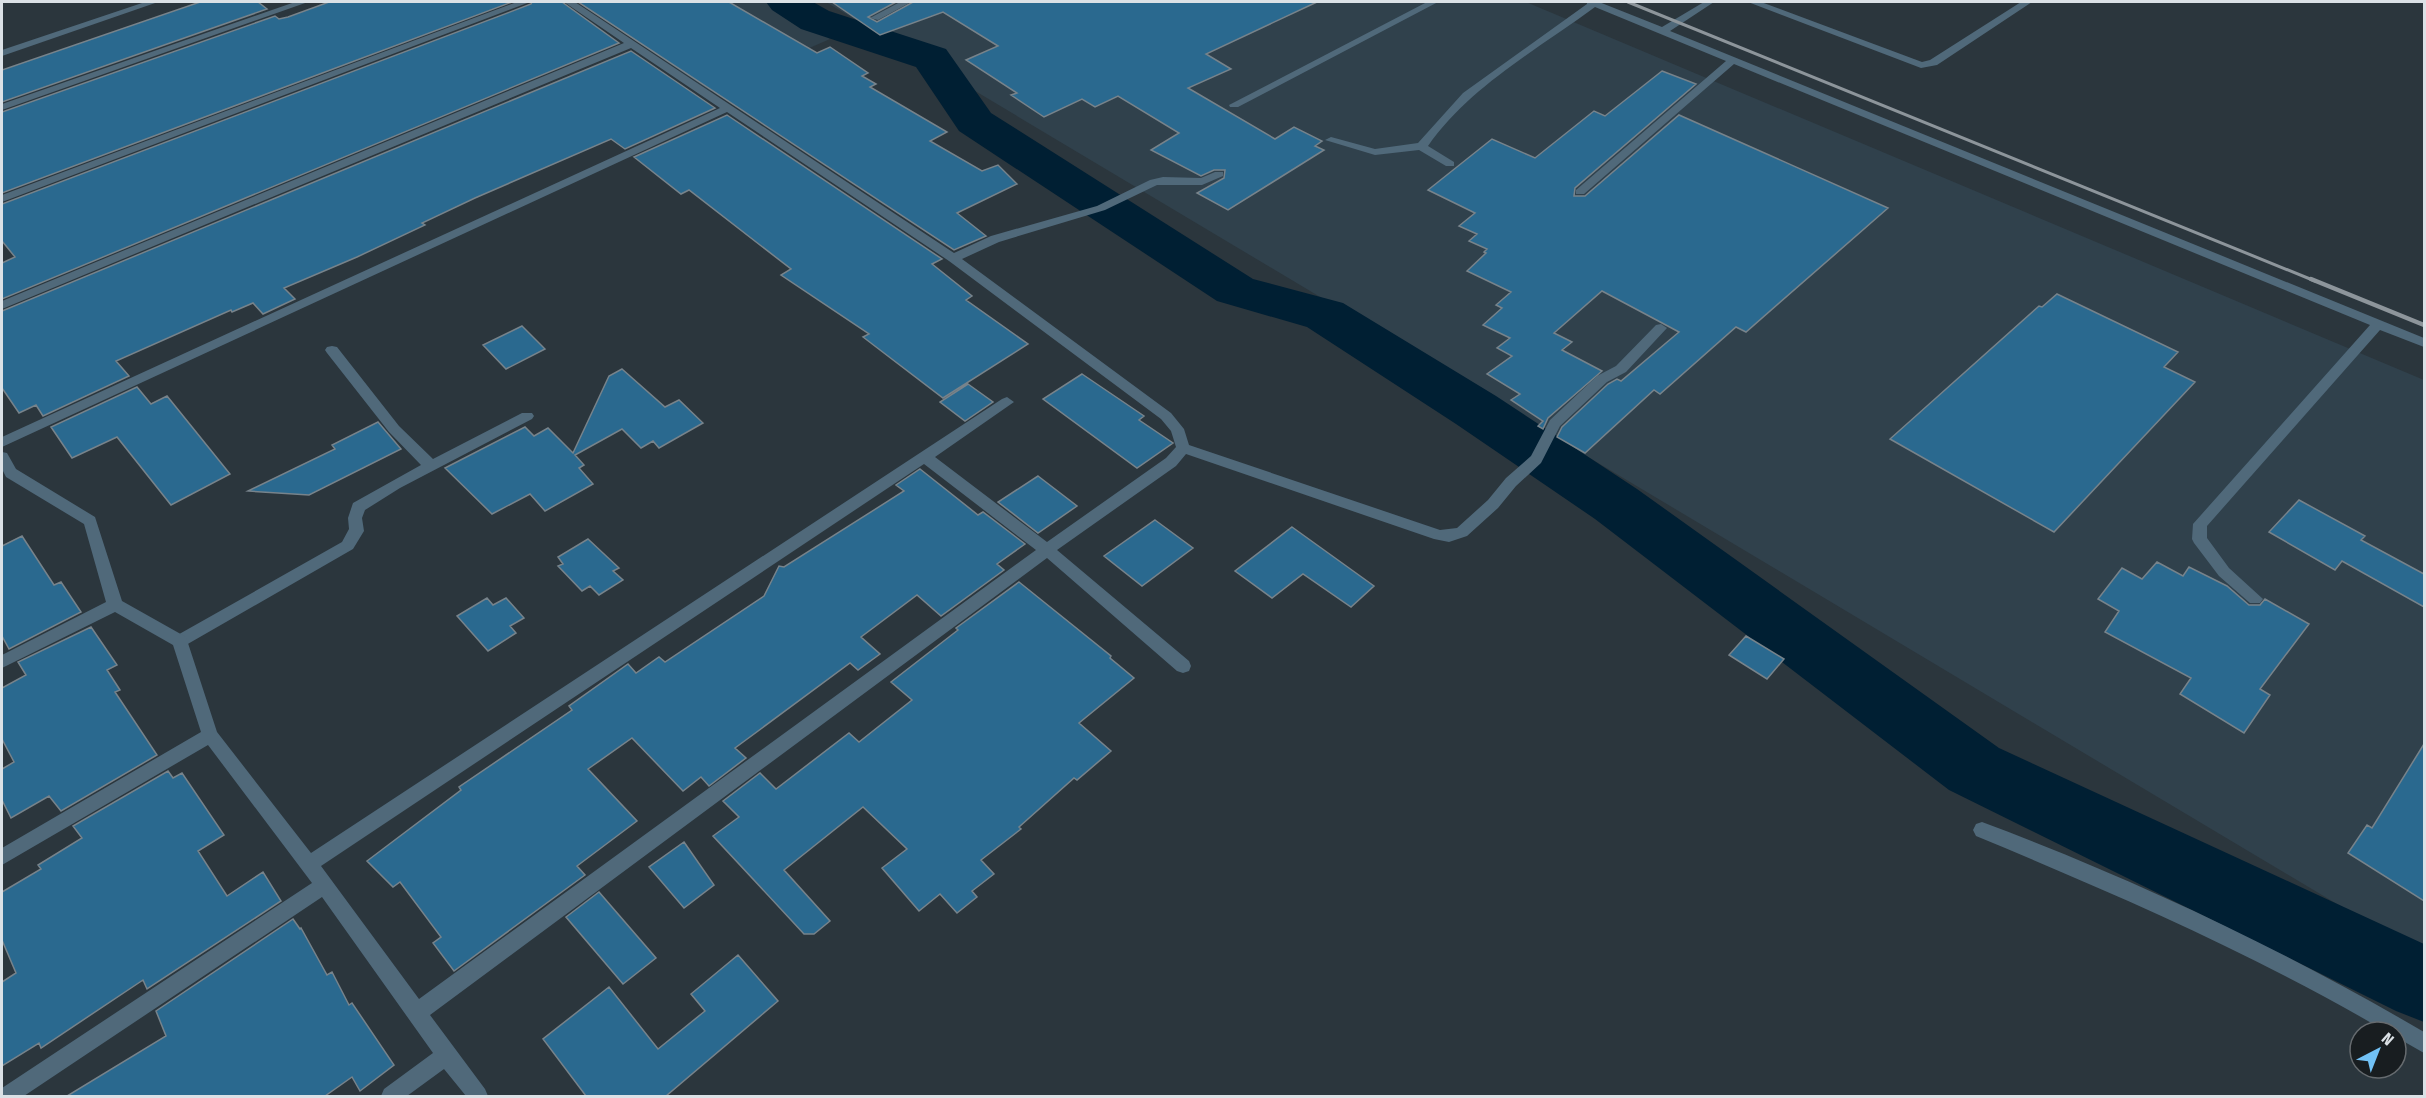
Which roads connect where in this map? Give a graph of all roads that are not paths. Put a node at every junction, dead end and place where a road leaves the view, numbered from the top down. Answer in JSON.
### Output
{"nodes":[{"id":1,"x":153,"y":2,"type":"edge"},
{"id":2,"x":303,"y":2,"type":"edge"},
{"id":3,"x":525,"y":2,"type":"edge"},
{"id":4,"x":569,"y":2,"type":"edge"},
{"id":5,"x":906,"y":2,"type":"edge"},
{"id":6,"x":1433,"y":2,"type":"edge"},
{"id":7,"x":1593,"y":2,"type":"edge"},
{"id":8,"x":1710,"y":2,"type":"edge"},
{"id":9,"x":1753,"y":2,"type":"edge"},
{"id":10,"x":2027,"y":2,"type":"edge"},
{"id":11,"x":875,"y":18,"type":"dead end"},
{"id":12,"x":1663,"y":31,"type":"junction"},
{"id":13,"x":631,"y":44,"type":"junction"},
{"id":14,"x":2,"y":53,"type":"edge"},
{"id":15,"x":1733,"y":60,"type":"junction"},
{"id":16,"x":1234,"y":105,"type":"dead end"},
{"id":17,"x":2,"y":107,"type":"edge"},
{"id":18,"x":728,"y":108,"type":"junction"},
{"id":19,"x":1331,"y":140,"type":"dead end"},
{"id":20,"x":1422,"y":146,"type":"junction"},
{"id":21,"x":1450,"y":164,"type":"dead end"},
{"id":22,"x":1219,"y":174,"type":"dead end"},
{"id":23,"x":1580,"y":192,"type":"dead end"},
{"id":24,"x":2,"y":199,"type":"edge"},
{"id":25,"x":953,"y":258,"type":"junction"},
{"id":26,"x":2,"y":305,"type":"edge"},
{"id":27,"x":2378,"y":324,"type":"junction"},
{"id":28,"x":1661,"y":328,"type":"dead end"},
{"id":29,"x":2424,"y":343,"type":"edge"},
{"id":30,"x":332,"y":350,"type":"dead end"},
{"id":31,"x":1007,"y":402,"type":"dead end"},
{"id":32,"x":527,"y":416,"type":"dead end"},
{"id":33,"x":2,"y":442,"type":"edge"},
{"id":34,"x":1183,"y":448,"type":"junction"},
{"id":35,"x":924,"y":456,"type":"junction"},
{"id":36,"x":2,"y":457,"type":"edge"},
{"id":37,"x":431,"y":466,"type":"junction"},
{"id":38,"x":6,"y":475,"type":"edge"},
{"id":39,"x":1047,"y":550,"type":"junction"},
{"id":40,"x":2255,"y":599,"type":"dead end"},
{"id":41,"x":115,"y":605,"type":"junction"},
{"id":42,"x":180,"y":641,"type":"junction"},
{"id":43,"x":2,"y":662,"type":"edge"},
{"id":44,"x":1183,"y":666,"type":"dead end"},
{"id":45,"x":210,"y":735,"type":"junction"},
{"id":46,"x":1982,"y":830,"type":"dead end"},
{"id":47,"x":2,"y":857,"type":"edge"},
{"id":48,"x":309,"y":864,"type":"junction"},
{"id":49,"x":324,"y":885,"type":"junction"},
{"id":50,"x":417,"y":1012,"type":"junction"},
{"id":51,"x":2424,"y":1043,"type":"edge"},
{"id":52,"x":446,"y":1055,"type":"junction"},
{"id":53,"x":7,"y":1096,"type":"edge"},
{"id":54,"x":391,"y":1096,"type":"edge"},
{"id":55,"x":478,"y":1096,"type":"edge"}],
"edges":[{"from":1,"to":14,"type":"street"},
{"from":2,"to":17,"type":"street"},
{"from":3,"to":24,"type":"street"},
{"from":4,"to":13,"type":"street"},
{"from":5,"to":11,"type":"street"},
{"from":6,"to":16,"type":"street"},
{"from":7,"to":12,"type":"street"},
{"from":7,"to":20,"type":"street"},
{"from":8,"to":12,"type":"street"},
{"from":9,"to":10,"type":"street"},
{"from":12,"to":15,"type":"street"},
{"from":13,"to":18,"type":"street"},
{"from":13,"to":26,"type":"street"},
{"from":15,"to":23,"type":"street"},
{"from":15,"to":27,"type":"street"},
{"from":18,"to":25,"type":"street"},
{"from":18,"to":33,"type":"street"},
{"from":19,"to":20,"type":"street"},
{"from":20,"to":21,"type":"street"},
{"from":22,"to":25,"type":"street"},
{"from":25,"to":34,"type":"street"},
{"from":27,"to":29,"type":"street"},
{"from":27,"to":40,"type":"street"},
{"from":28,"to":34,"type":"street"},
{"from":30,"to":37,"type":"street"},
{"from":31,"to":35,"type":"street"},
{"from":32,"to":37,"type":"street"},
{"from":34,"to":39,"type":"street"},
{"from":35,"to":39,"type":"street"},
{"from":35,"to":48,"type":"street"},
{"from":36,"to":38,"type":"street"},
{"from":37,"to":42,"type":"street"},
{"from":38,"to":41,"type":"street"},
{"from":39,"to":44,"type":"street"},
{"from":39,"to":50,"type":"street"},
{"from":41,"to":42,"type":"street"},
{"from":41,"to":43,"type":"street"},
{"from":42,"to":45,"type":"street"},
{"from":45,"to":47,"type":"street"},
{"from":45,"to":48,"type":"street"},
{"from":46,"to":51,"type":"street"},
{"from":48,"to":49,"type":"street"},
{"from":49,"to":50,"type":"street"},
{"from":49,"to":53,"type":"street"},
{"from":50,"to":52,"type":"street"},
{"from":52,"to":54,"type":"street"},
{"from":52,"to":55,"type":"street"}]}
